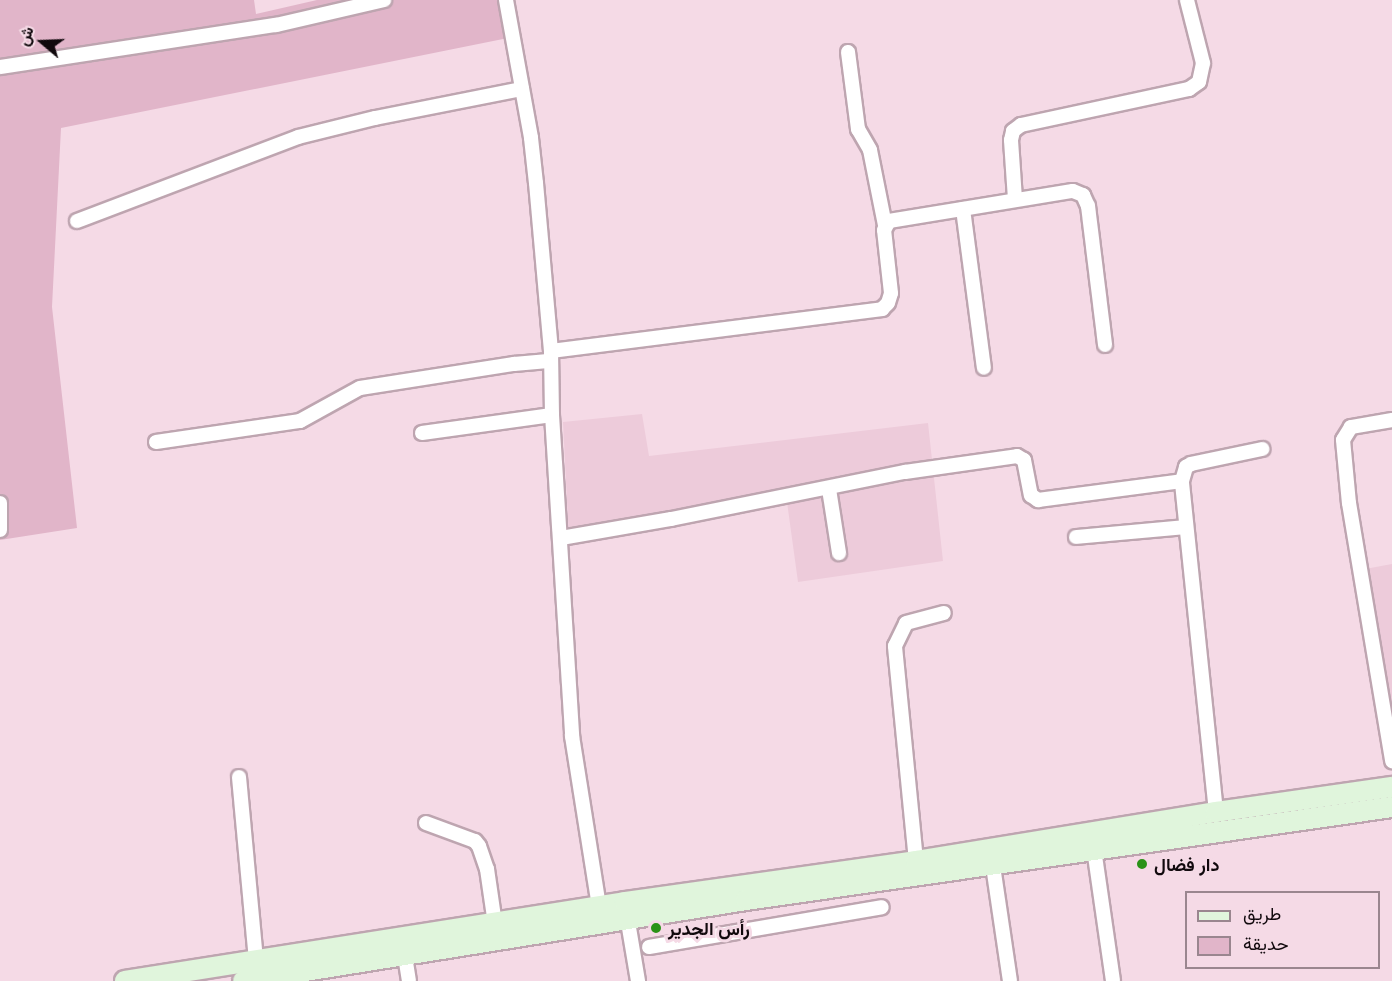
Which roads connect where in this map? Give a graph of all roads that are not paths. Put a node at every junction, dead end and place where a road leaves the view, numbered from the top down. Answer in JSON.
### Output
{"nodes":[{"id":1,"x":384,"y":0,"type":"edge"},
{"id":2,"x":506,"y":0,"type":"edge"},
{"id":3,"x":1187,"y":0,"type":"edge"},
{"id":4,"x":848,"y":52,"type":"dead end"},
{"id":5,"x":0,"y":67,"type":"edge"},
{"id":6,"x":522,"y":89,"type":"junction"},
{"id":7,"x":1015,"y":199,"type":"junction"},
{"id":8,"x":963,"y":209,"type":"junction"},
{"id":9,"x":77,"y":221,"type":"dead end"},
{"id":10,"x":885,"y":225,"type":"junction"},
{"id":11,"x":1105,"y":345,"type":"dead end"},
{"id":12,"x":551,"y":356,"type":"junction"},
{"id":13,"x":984,"y":368,"type":"dead end"},
{"id":14,"x":552,"y":416,"type":"junction"},
{"id":15,"x":1392,"y":420,"type":"edge"},
{"id":16,"x":422,"y":433,"type":"dead end"},
{"id":17,"x":156,"y":442,"type":"dead end"},
{"id":18,"x":1262,"y":449,"type":"dead end"},
{"id":19,"x":1182,"y":481,"type":"junction"},
{"id":20,"x":829,"y":489,"type":"junction"},
{"id":21,"x":0,"y":503,"type":"edge"},
{"id":22,"x":1185,"y":527,"type":"junction"},
{"id":23,"x":0,"y":530,"type":"edge"},
{"id":24,"x":1076,"y":537,"type":"dead end"},
{"id":25,"x":561,"y":538,"type":"junction"},
{"id":26,"x":838,"y":553,"type":"dead end"},
{"id":27,"x":944,"y":613,"type":"dead end"},
{"id":28,"x":1392,"y":761,"type":"edge"},
{"id":29,"x":238,"y":777,"type":"dead end"},
{"id":30,"x":1392,"y":787,"type":"edge"},
{"id":31,"x":1392,"y":807,"type":"edge"},
{"id":32,"x":1216,"y":812,"type":"junction"},
{"id":33,"x":426,"y":824,"type":"dead end"},
{"id":34,"x":1094,"y":849,"type":"junction"},
{"id":35,"x":916,"y":861,"type":"junction"},
{"id":36,"x":993,"y":866,"type":"junction"},
{"id":37,"x":882,"y":907,"type":"dead end"},
{"id":38,"x":626,"y":910,"type":"junction"},
{"id":39,"x":600,"y":915,"type":"junction"},
{"id":40,"x":495,"y":924,"type":"junction"},
{"id":41,"x":649,"y":947,"type":"dead end"},
{"id":42,"x":405,"y":956,"type":"junction"},
{"id":43,"x":256,"y":960,"type":"junction"},
{"id":44,"x":125,"y":981,"type":"edge"},
{"id":45,"x":243,"y":981,"type":"edge"},
{"id":46,"x":410,"y":981,"type":"edge"},
{"id":47,"x":638,"y":981,"type":"edge"},
{"id":48,"x":1010,"y":981,"type":"edge"},
{"id":49,"x":1113,"y":981,"type":"edge"}],
"edges":[{"from":1,"to":5,"type":"street"},
{"from":2,"to":6,"type":"street"},
{"from":3,"to":7,"type":"street"},
{"from":4,"to":10,"type":"street"},
{"from":6,"to":9,"type":"street"},
{"from":6,"to":12,"type":"street"},
{"from":7,"to":8,"type":"street"},
{"from":7,"to":11,"type":"street"},
{"from":8,"to":10,"type":"street"},
{"from":8,"to":13,"type":"street"},
{"from":10,"to":12,"type":"street"},
{"from":12,"to":14,"type":"street"},
{"from":12,"to":17,"type":"street"},
{"from":14,"to":16,"type":"street"},
{"from":14,"to":25,"type":"street"},
{"from":15,"to":28,"type":"street"},
{"from":18,"to":19,"type":"street"},
{"from":19,"to":20,"type":"street"},
{"from":19,"to":22,"type":"street"},
{"from":20,"to":25,"type":"street"},
{"from":20,"to":26,"type":"street"},
{"from":21,"to":23,"type":"street"},
{"from":22,"to":24,"type":"street"},
{"from":22,"to":32,"type":"street"},
{"from":25,"to":39,"type":"street"},
{"from":27,"to":35,"type":"street"},
{"from":29,"to":43,"type":"street"},
{"from":30,"to":32,"type":"main road"},
{"from":31,"to":34,"type":"main road"},
{"from":32,"to":35,"type":"main road"},
{"from":33,"to":40,"type":"street"},
{"from":34,"to":36,"type":"main road"},
{"from":34,"to":49,"type":"street"},
{"from":35,"to":38,"type":"main road"},
{"from":36,"to":38,"type":"main road"},
{"from":36,"to":48,"type":"street"},
{"from":37,"to":41,"type":"street"},
{"from":38,"to":39,"type":"main road"},
{"from":38,"to":47,"type":"street"},
{"from":39,"to":40,"type":"main road"},
{"from":39,"to":42,"type":"main road"},
{"from":40,"to":43,"type":"main road"},
{"from":42,"to":45,"type":"main road"},
{"from":42,"to":46,"type":"street"},
{"from":43,"to":44,"type":"main road"}]}
